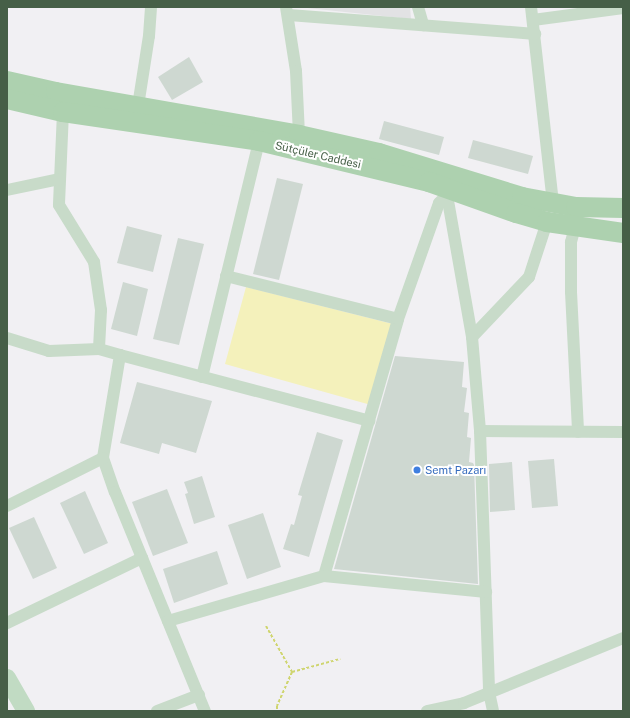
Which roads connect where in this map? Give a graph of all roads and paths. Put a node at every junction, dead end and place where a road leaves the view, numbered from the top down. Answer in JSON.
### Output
{"nodes":[{"id":1,"x":151,"y":7,"type":"edge"},
{"id":2,"x":418,"y":7,"type":"edge"},
{"id":3,"x":531,"y":7,"type":"edge"},
{"id":4,"x":623,"y":8,"type":"edge"},
{"id":5,"x":287,"y":11,"type":"edge"},
{"id":6,"x":533,"y":20,"type":"junction"},
{"id":7,"x":423,"y":25,"type":"junction"},
{"id":8,"x":535,"y":34,"type":"junction"},
{"id":9,"x":7,"y":81,"type":"edge"},
{"id":10,"x":7,"y":99,"type":"edge"},
{"id":11,"x":138,"y":106,"type":"junction"},
{"id":12,"x":63,"y":112,"type":"junction"},
{"id":13,"x":299,"y":135,"type":"junction"},
{"id":14,"x":259,"y":141,"type":"junction"},
{"id":15,"x":59,"y":179,"type":"junction"},
{"id":16,"x":7,"y":190,"type":"edge"},
{"id":17,"x":448,"y":192,"type":"junction"},
{"id":18,"x":552,"y":203,"type":"junction"},
{"id":19,"x":623,"y":208,"type":"edge"},
{"id":20,"x":547,"y":222,"type":"junction"},
{"id":21,"x":575,"y":227,"type":"junction"},
{"id":22,"x":623,"y":233,"type":"edge"},
{"id":23,"x":226,"y":276,"type":"junction"},
{"id":24,"x":398,"y":319,"type":"junction"},
{"id":25,"x":472,"y":337,"type":"junction"},
{"id":26,"x":7,"y":338,"type":"edge"},
{"id":27,"x":99,"y":349,"type":"junction"},
{"id":28,"x":120,"y":355,"type":"junction"},
{"id":29,"x":202,"y":377,"type":"junction"},
{"id":30,"x":369,"y":421,"type":"junction"},
{"id":31,"x":480,"y":431,"type":"junction"},
{"id":32,"x":578,"y":432,"type":"junction"},
{"id":33,"x":623,"y":432,"type":"edge"},
{"id":34,"x":104,"y":458,"type":"junction"},
{"id":35,"x":7,"y":506,"type":"edge"},
{"id":36,"x":142,"y":558,"type":"junction"},
{"id":37,"x":324,"y":576,"type":"junction"},
{"id":38,"x":486,"y":592,"type":"junction"},
{"id":39,"x":168,"y":621,"type":"junction"},
{"id":40,"x":7,"y":623,"type":"edge"},
{"id":41,"x":266,"y":626,"type":"dead end"},
{"id":42,"x":623,"y":638,"type":"edge"},
{"id":43,"x":340,"y":658,"type":"dead end"},
{"id":44,"x":292,"y":672,"type":"junction"},
{"id":45,"x":7,"y":678,"type":"edge"},
{"id":46,"x":489,"y":692,"type":"junction"},
{"id":47,"x":199,"y":695,"type":"junction"},
{"id":48,"x":26,"y":711,"type":"edge"},
{"id":49,"x":157,"y":711,"type":"edge"},
{"id":50,"x":205,"y":711,"type":"edge"},
{"id":51,"x":277,"y":711,"type":"edge"},
{"id":52,"x":427,"y":711,"type":"edge"},
{"id":53,"x":493,"y":711,"type":"edge"}],
"edges":[{"from":1,"to":11,"type":"street"},
{"from":2,"to":7,"type":"street"},
{"from":3,"to":6,"type":"street"},
{"from":4,"to":6,"type":"street"},
{"from":5,"to":7,"type":"street"},
{"from":5,"to":13,"type":"street"},
{"from":6,"to":8,"type":"street"},
{"from":7,"to":8,"type":"street"},
{"from":8,"to":18,"type":"street"},
{"from":9,"to":11,"type":"main road","name":"Sütçüler Caddesi"},
{"from":10,"to":12,"type":"main road","name":"Sütçüler Caddesi"},
{"from":11,"to":13,"type":"main road","name":"Sütçüler Caddesi"},
{"from":12,"to":14,"type":"main road","name":"Sütçüler Caddesi"},
{"from":12,"to":15,"type":"street"},
{"from":13,"to":18,"type":"main road","name":"Sütçüler Caddesi"},
{"from":14,"to":17,"type":"main road","name":"Sütçüler Caddesi"},
{"from":14,"to":23,"type":"street"},
{"from":15,"to":16,"type":"street"},
{"from":15,"to":27,"type":"street"},
{"from":17,"to":20,"type":"main road","name":"Sütçüler Caddesi"},
{"from":17,"to":24,"type":"street"},
{"from":17,"to":25,"type":"street"},
{"from":18,"to":19,"type":"main road","name":"Sütçüler Caddesi"},
{"from":20,"to":21,"type":"main road","name":"Sütçüler Caddesi"},
{"from":20,"to":25,"type":"street"},
{"from":21,"to":22,"type":"main road","name":"Sütçüler Caddesi"},
{"from":21,"to":32,"type":"street"},
{"from":23,"to":24,"type":"street"},
{"from":23,"to":29,"type":"street"},
{"from":24,"to":30,"type":"street"},
{"from":25,"to":31,"type":"street"},
{"from":26,"to":27,"type":"street"},
{"from":27,"to":28,"type":"street"},
{"from":28,"to":29,"type":"street"},
{"from":28,"to":34,"type":"street"},
{"from":29,"to":30,"type":"street"},
{"from":30,"to":37,"type":"street"},
{"from":31,"to":32,"type":"street"},
{"from":31,"to":38,"type":"street"},
{"from":32,"to":33,"type":"street"},
{"from":34,"to":35,"type":"street"},
{"from":34,"to":36,"type":"street"},
{"from":36,"to":39,"type":"street"},
{"from":36,"to":40,"type":"street"},
{"from":37,"to":38,"type":"street"},
{"from":37,"to":39,"type":"street"},
{"from":38,"to":46,"type":"street"},
{"from":39,"to":47,"type":"street"},
{"from":41,"to":44,"type":"path"},
{"from":42,"to":46,"type":"street"},
{"from":43,"to":44,"type":"path"},
{"from":44,"to":51,"type":"path"},
{"from":45,"to":48,"type":"main road"},
{"from":46,"to":52,"type":"street"},
{"from":46,"to":53,"type":"street"},
{"from":47,"to":49,"type":"street"},
{"from":47,"to":50,"type":"street"}]}
